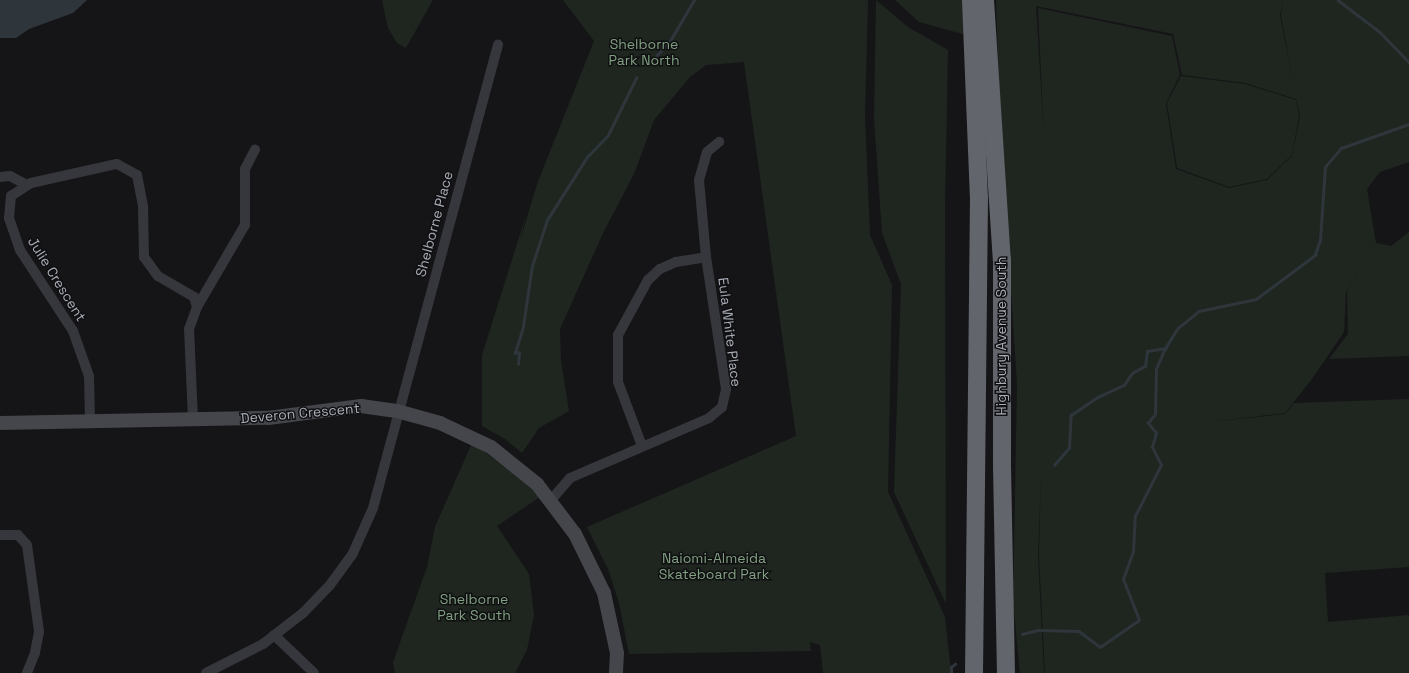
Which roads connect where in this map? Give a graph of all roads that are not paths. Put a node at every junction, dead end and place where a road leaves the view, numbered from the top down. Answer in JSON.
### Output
{"nodes":[{"id":1,"x":971,"y":0,"type":"edge"},
{"id":2,"x":985,"y":0,"type":"edge"},
{"id":3,"x":498,"y":45,"type":"dead end"},
{"id":4,"x":719,"y":142,"type":"dead end"},
{"id":5,"x":255,"y":149,"type":"dead end"},
{"id":6,"x":0,"y":177,"type":"edge"},
{"id":7,"x":27,"y":185,"type":"junction"},
{"id":8,"x":0,"y":211,"type":"edge"},
{"id":9,"x":10,"y":221,"type":"junction"},
{"id":10,"x":706,"y":257,"type":"junction"},
{"id":11,"x":197,"y":307,"type":"junction"},
{"id":12,"x":397,"y":411,"type":"junction"},
{"id":13,"x":193,"y":420,"type":"junction"},
{"id":14,"x":90,"y":422,"type":"junction"},
{"id":15,"x":0,"y":424,"type":"edge"},
{"id":16,"x":642,"y":446,"type":"junction"},
{"id":17,"x":551,"y":500,"type":"junction"},
{"id":18,"x":0,"y":534,"type":"edge"},
{"id":19,"x":274,"y":635,"type":"junction"},
{"id":20,"x":27,"y":673,"type":"edge"},
{"id":21,"x":206,"y":673,"type":"edge"},
{"id":22,"x":314,"y":673,"type":"edge"},
{"id":23,"x":616,"y":673,"type":"edge"},
{"id":24,"x":974,"y":673,"type":"edge"},
{"id":25,"x":1006,"y":673,"type":"edge"}],
"edges":[{"from":1,"to":24,"type":"highway","name":"Highbury Avenue South"},
{"from":2,"to":25,"type":"highway","name":"Highbury Avenue South"},
{"from":3,"to":12,"type":"street","name":"Shelborne Place"},
{"from":4,"to":10,"type":"street","name":"Eula White Place"},
{"from":5,"to":11,"type":"street"},
{"from":6,"to":7,"type":"street"},
{"from":7,"to":9,"type":"street","name":"Julie Crescent"},
{"from":7,"to":11,"type":"street","name":"Julie Crescent"},
{"from":8,"to":9,"type":"street","name":"Julie Crescent"},
{"from":9,"to":14,"type":"street","name":"Julie Crescent"},
{"from":10,"to":16,"type":"street","name":"Eula White Place"},
{"from":10,"to":16,"type":"street"},
{"from":11,"to":13,"type":"street"},
{"from":12,"to":13,"type":"street","name":"Deveron Crescent"},
{"from":12,"to":17,"type":"street","name":"Deveron Crescent"},
{"from":12,"to":19,"type":"street","name":"Shelborne Place"},
{"from":13,"to":14,"type":"street","name":"Deveron Crescent"},
{"from":14,"to":15,"type":"street","name":"Deveron Crescent"},
{"from":16,"to":17,"type":"street","name":"Eula White Place"},
{"from":17,"to":23,"type":"street","name":"Deveron Crescent"},
{"from":18,"to":20,"type":"street"},
{"from":19,"to":21,"type":"street","name":"Shelborne Place"},
{"from":19,"to":22,"type":"street"}]}
